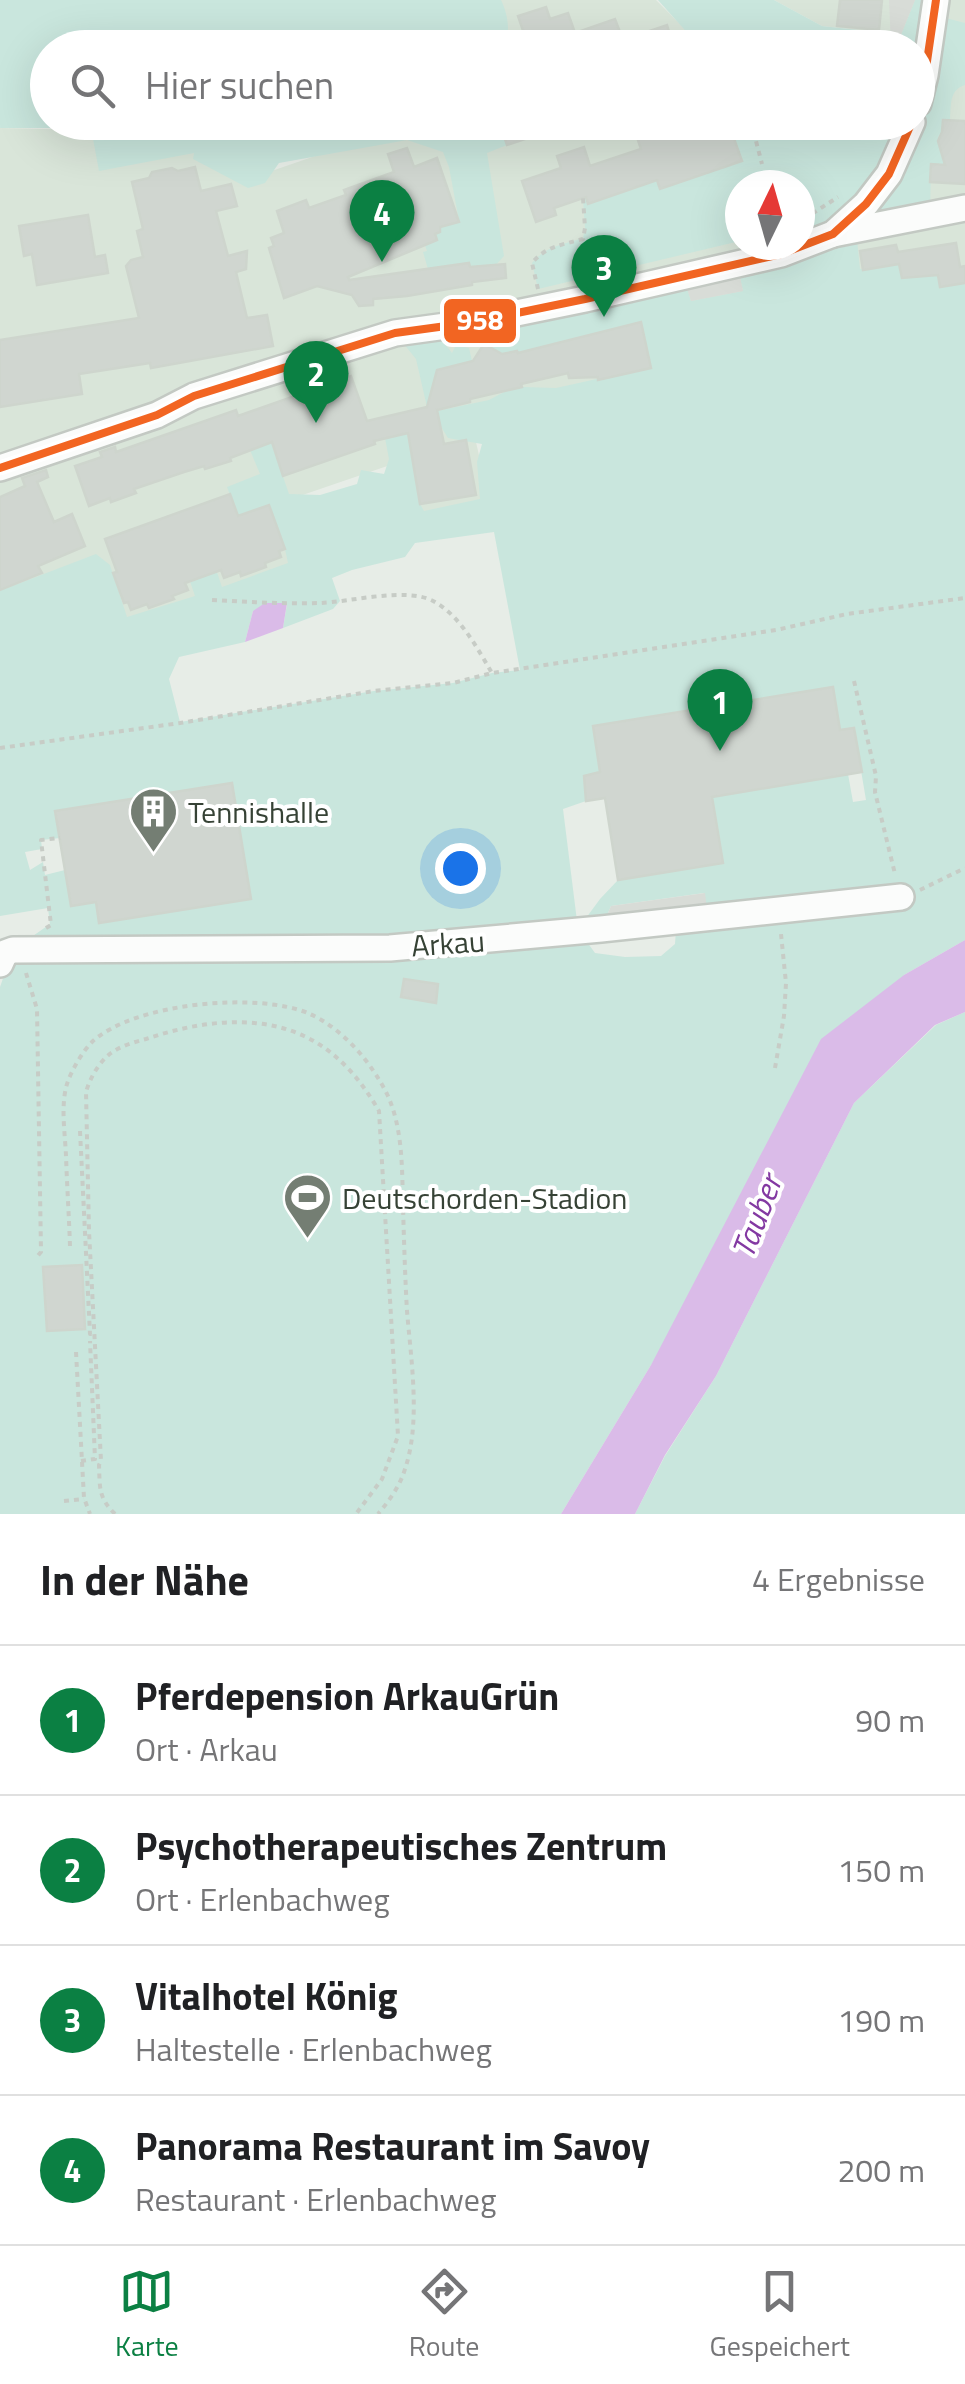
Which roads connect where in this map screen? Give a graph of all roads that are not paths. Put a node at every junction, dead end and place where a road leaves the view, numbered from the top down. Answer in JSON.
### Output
{"nodes":[{"id":1,"x":936,"y":0,"type":"edge"},
{"id":2,"x":932,"y":30,"type":"edge"},
{"id":3,"x":904,"y":140,"type":"edge"},
{"id":4,"x":965,"y":208,"type":"edge"},
{"id":5,"x":833,"y":234,"type":"junction"},
{"id":6,"x":0,"y":468,"type":"edge"},
{"id":7,"x":901,"y":897,"type":"road end"},
{"id":8,"x":6,"y":957,"type":"edge"}],
"edges":[{"from":1,"to":2,"type":"street"},
{"from":3,"to":5,"type":"street"},
{"from":4,"to":5,"type":"street"},
{"from":5,"to":6,"type":"street"},
{"from":7,"to":8,"type":"street","name":"Arkau"}]}
